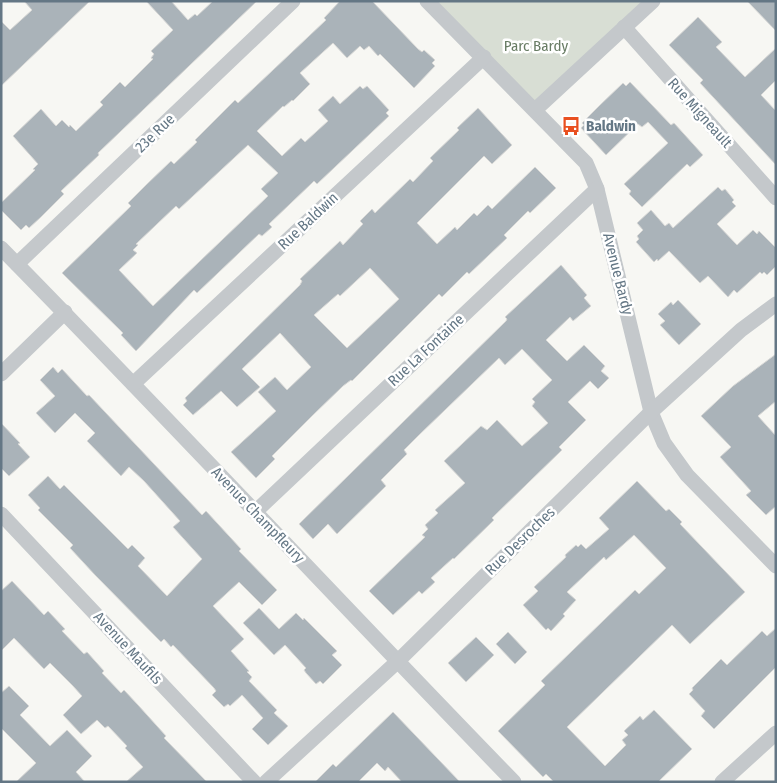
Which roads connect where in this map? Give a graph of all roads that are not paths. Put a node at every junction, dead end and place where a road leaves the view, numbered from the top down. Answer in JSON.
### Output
{"nodes":[{"id":1,"x":292,"y":1,"type":"edge"},
{"id":2,"x":427,"y":1,"type":"edge"},
{"id":3,"x":654,"y":1,"type":"edge"},
{"id":4,"x":624,"y":27,"type":"junction"},
{"id":5,"x":484,"y":57,"type":"junction"},
{"id":6,"x":535,"y":110,"type":"junction"},
{"id":7,"x":597,"y":189,"type":"junction"},
{"id":8,"x":776,"y":198,"type":"edge"},
{"id":9,"x":1,"y":248,"type":"edge"},
{"id":10,"x":17,"y":264,"type":"junction"},
{"id":11,"x":776,"y":304,"type":"edge"},
{"id":12,"x":65,"y":312,"type":"junction"},
{"id":13,"x":1,"y":374,"type":"edge"},
{"id":14,"x":133,"y":384,"type":"junction"},
{"id":15,"x":651,"y":412,"type":"junction"},
{"id":16,"x":255,"y":512,"type":"junction"},
{"id":17,"x":1,"y":514,"type":"edge"},
{"id":18,"x":776,"y":566,"type":"edge"},
{"id":19,"x":397,"y":662,"type":"junction"},
{"id":20,"x":776,"y":733,"type":"edge"},
{"id":21,"x":254,"y":782,"type":"edge"},
{"id":22,"x":266,"y":782,"type":"edge"},
{"id":23,"x":514,"y":782,"type":"edge"},
{"id":24,"x":722,"y":782,"type":"edge"}],
"edges":[{"from":1,"to":10,"type":"street","name":"23e Rue"},
{"from":2,"to":5,"type":"street","name":"Avenue Bardy"},
{"from":3,"to":4,"type":"street"},
{"from":4,"to":6,"type":"street"},
{"from":4,"to":8,"type":"street","name":"Rue Migneault"},
{"from":5,"to":6,"type":"street","name":"Avenue Bardy"},
{"from":5,"to":14,"type":"street","name":"Rue Baldwin"},
{"from":6,"to":7,"type":"street","name":"Avenue Bardy"},
{"from":7,"to":15,"type":"street","name":"Avenue Bardy"},
{"from":7,"to":16,"type":"street","name":"Rue La Fontaine"},
{"from":9,"to":10,"type":"street","name":"Avenue Champfleury"},
{"from":10,"to":12,"type":"street","name":"Avenue Champfleury"},
{"from":11,"to":15,"type":"street","name":"Rue Desroches"},
{"from":12,"to":13,"type":"street"},
{"from":12,"to":14,"type":"street","name":"Avenue Champfleury"},
{"from":14,"to":16,"type":"street","name":"Avenue Champfleury"},
{"from":15,"to":18,"type":"street","name":"Avenue Bardy"},
{"from":15,"to":19,"type":"street","name":"Rue Desroches"},
{"from":16,"to":19,"type":"street","name":"Avenue Champfleury"},
{"from":17,"to":21,"type":"street","name":"Avenue Maufils"},
{"from":19,"to":22,"type":"street","name":"Rue Desroches"},
{"from":19,"to":23,"type":"street","name":"Avenue Champfleury"},
{"from":20,"to":24,"type":"street"}]}
